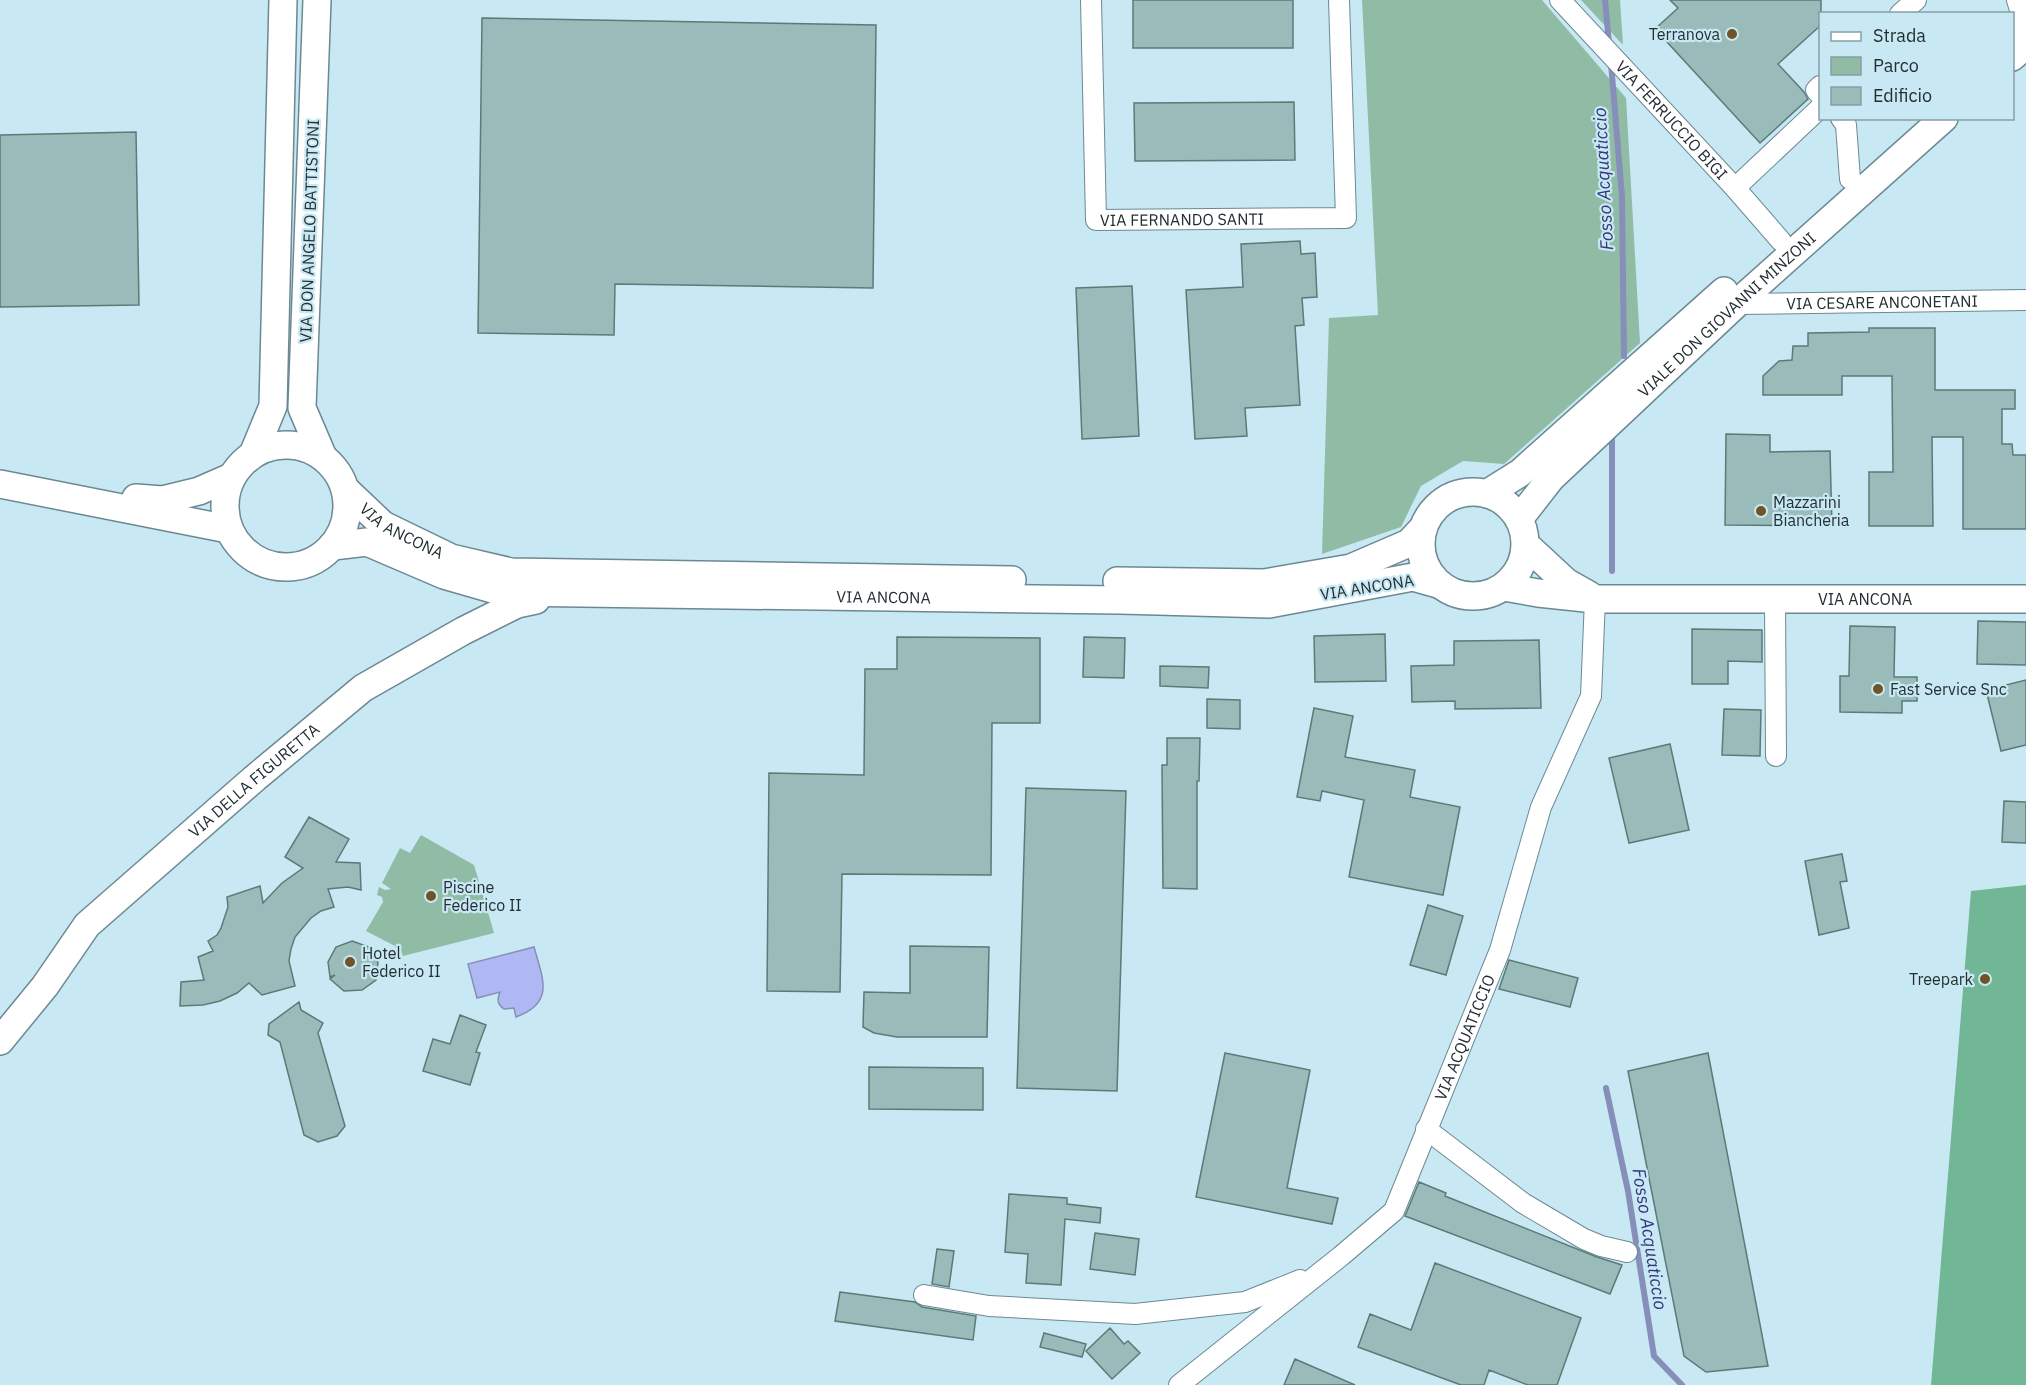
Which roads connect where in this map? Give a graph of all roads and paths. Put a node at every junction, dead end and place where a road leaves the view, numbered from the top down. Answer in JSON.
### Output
{"nodes":[{"id":1,"x":282,"y":0,"type":"edge"},
{"id":2,"x":317,"y":0,"type":"edge"},
{"id":3,"x":1091,"y":0,"type":"edge"},
{"id":4,"x":1339,"y":0,"type":"edge"},
{"id":5,"x":1560,"y":0,"type":"edge"},
{"id":6,"x":1916,"y":0,"type":"edge"},
{"id":7,"x":1902,"y":12,"type":"edge"},
{"id":8,"x":1819,"y":110,"type":"edge"},
{"id":9,"x":1842,"y":120,"type":"edge"},
{"id":10,"x":1916,"y":120,"type":"edge"},
{"id":11,"x":1942,"y":120,"type":"edge"},
{"id":12,"x":1850,"y":179,"type":"junction"},
{"id":13,"x":1735,"y":188,"type":"junction"},
{"id":14,"x":1781,"y":241,"type":"junction"},
{"id":15,"x":2026,"y":300,"type":"edge"},
{"id":16,"x":1736,"y":304,"type":"junction"},
{"id":17,"x":254,"y":452,"type":"junction"},
{"id":18,"x":323,"y":457,"type":"junction"},
{"id":19,"x":231,"y":477,"type":"junction"},
{"id":20,"x":0,"y":484,"type":"edge"},
{"id":21,"x":346,"y":490,"type":"junction"},
{"id":22,"x":48,"y":493,"type":"junction"},
{"id":23,"x":1488,"y":494,"type":"junction"},
{"id":24,"x":1519,"y":519,"type":"junction"},
{"id":25,"x":1423,"y":528,"type":"junction"},
{"id":26,"x":228,"y":529,"type":"junction"},
{"id":27,"x":1526,"y":545,"type":"junction"},
{"id":28,"x":333,"y":546,"type":"junction"},
{"id":29,"x":1438,"y":584,"type":"junction"},
{"id":30,"x":1504,"y":587,"type":"junction"},
{"id":31,"x":564,"y":594,"type":"junction"},
{"id":32,"x":1595,"y":599,"type":"junction"},
{"id":33,"x":1775,"y":599,"type":"junction"},
{"id":34,"x":2026,"y":599,"type":"edge"},
{"id":35,"x":1776,"y":756,"type":"dead end"},
{"id":36,"x":0,"y":1041,"type":"edge"},
{"id":37,"x":1426,"y":1129,"type":"junction"},
{"id":38,"x":1628,"y":1252,"type":"dead end"},
{"id":39,"x":1319,"y":1273,"type":"junction"},
{"id":40,"x":924,"y":1295,"type":"dead end"},
{"id":41,"x":1179,"y":1385,"type":"edge"}],
"edges":[{"from":1,"to":17,"type":"main road","name":"VIA DON ANGELO BATTISTONI"},
{"from":2,"to":18,"type":"main road","name":"VIA DON ANGELO BATTISTONI"},
{"from":3,"to":4,"type":"street","name":"VIA FERNANDO SANTI"},
{"from":5,"to":13,"type":"street","name":"VIA FERRUCCIO BIGI"},
{"from":6,"to":7,"type":"street"},
{"from":8,"to":13,"type":"street"},
{"from":9,"to":12,"type":"street"},
{"from":10,"to":12,"type":"main road","name":"VIALE DON GIOVANNI MINZONI"},
{"from":11,"to":16,"type":"main road","name":"VIALE DON GIOVANNI MINZONI"},
{"from":12,"to":14,"type":"main road","name":"VIALE DON GIOVANNI MINZONI"},
{"from":13,"to":14,"type":"street","name":"VIA FERRUCCIO BIGI"},
{"from":14,"to":23,"type":"main road","name":"VIALE DON GIOVANNI MINZONI"},
{"from":15,"to":16,"type":"street","name":"VIA CESARE ANCONETANI"},
{"from":16,"to":24,"type":"main road","name":"VIALE DON GIOVANNI MINZONI"},
{"from":17,"to":18,"type":"main road","name":"VIA ANCONA"},
{"from":17,"to":19,"type":"main road"},
{"from":18,"to":21,"type":"main road","name":"VIA ANCONA"},
{"from":19,"to":22,"type":"main road"},
{"from":19,"to":26,"type":"main road"},
{"from":20,"to":22,"type":"main road"},
{"from":21,"to":25,"type":"main road","name":"VIA ANCONA"},
{"from":21,"to":28,"type":"main road","name":"VIA ANCONA"},
{"from":22,"to":26,"type":"main road"},
{"from":23,"to":24,"type":"main road"},
{"from":23,"to":25,"type":"main road"},
{"from":24,"to":27,"type":"main road"},
{"from":25,"to":29,"type":"main road"},
{"from":26,"to":28,"type":"main road","name":"VIA ANCONA"},
{"from":27,"to":30,"type":"main road"},
{"from":27,"to":32,"type":"main road"},
{"from":28,"to":31,"type":"main road","name":"VIA ANCONA"},
{"from":29,"to":30,"type":"main road"},
{"from":29,"to":31,"type":"main road","name":"VIA ANCONA"},
{"from":30,"to":32,"type":"main road","name":"VIA ANCONA"},
{"from":31,"to":36,"type":"main road","name":"VIA DELLA FIGURETTA"},
{"from":32,"to":33,"type":"main road","name":"VIA ANCONA"},
{"from":32,"to":37,"type":"street","name":"VIA ACQUATICCIO"},
{"from":33,"to":34,"type":"main road","name":"VIA ANCONA"},
{"from":33,"to":35,"type":"street"},
{"from":37,"to":38,"type":"street"},
{"from":37,"to":39,"type":"street","name":"VIA ACQUATICCIO"},
{"from":39,"to":40,"type":"street"},
{"from":39,"to":41,"type":"street","name":"VIA ACQUATICCIO"}]}
